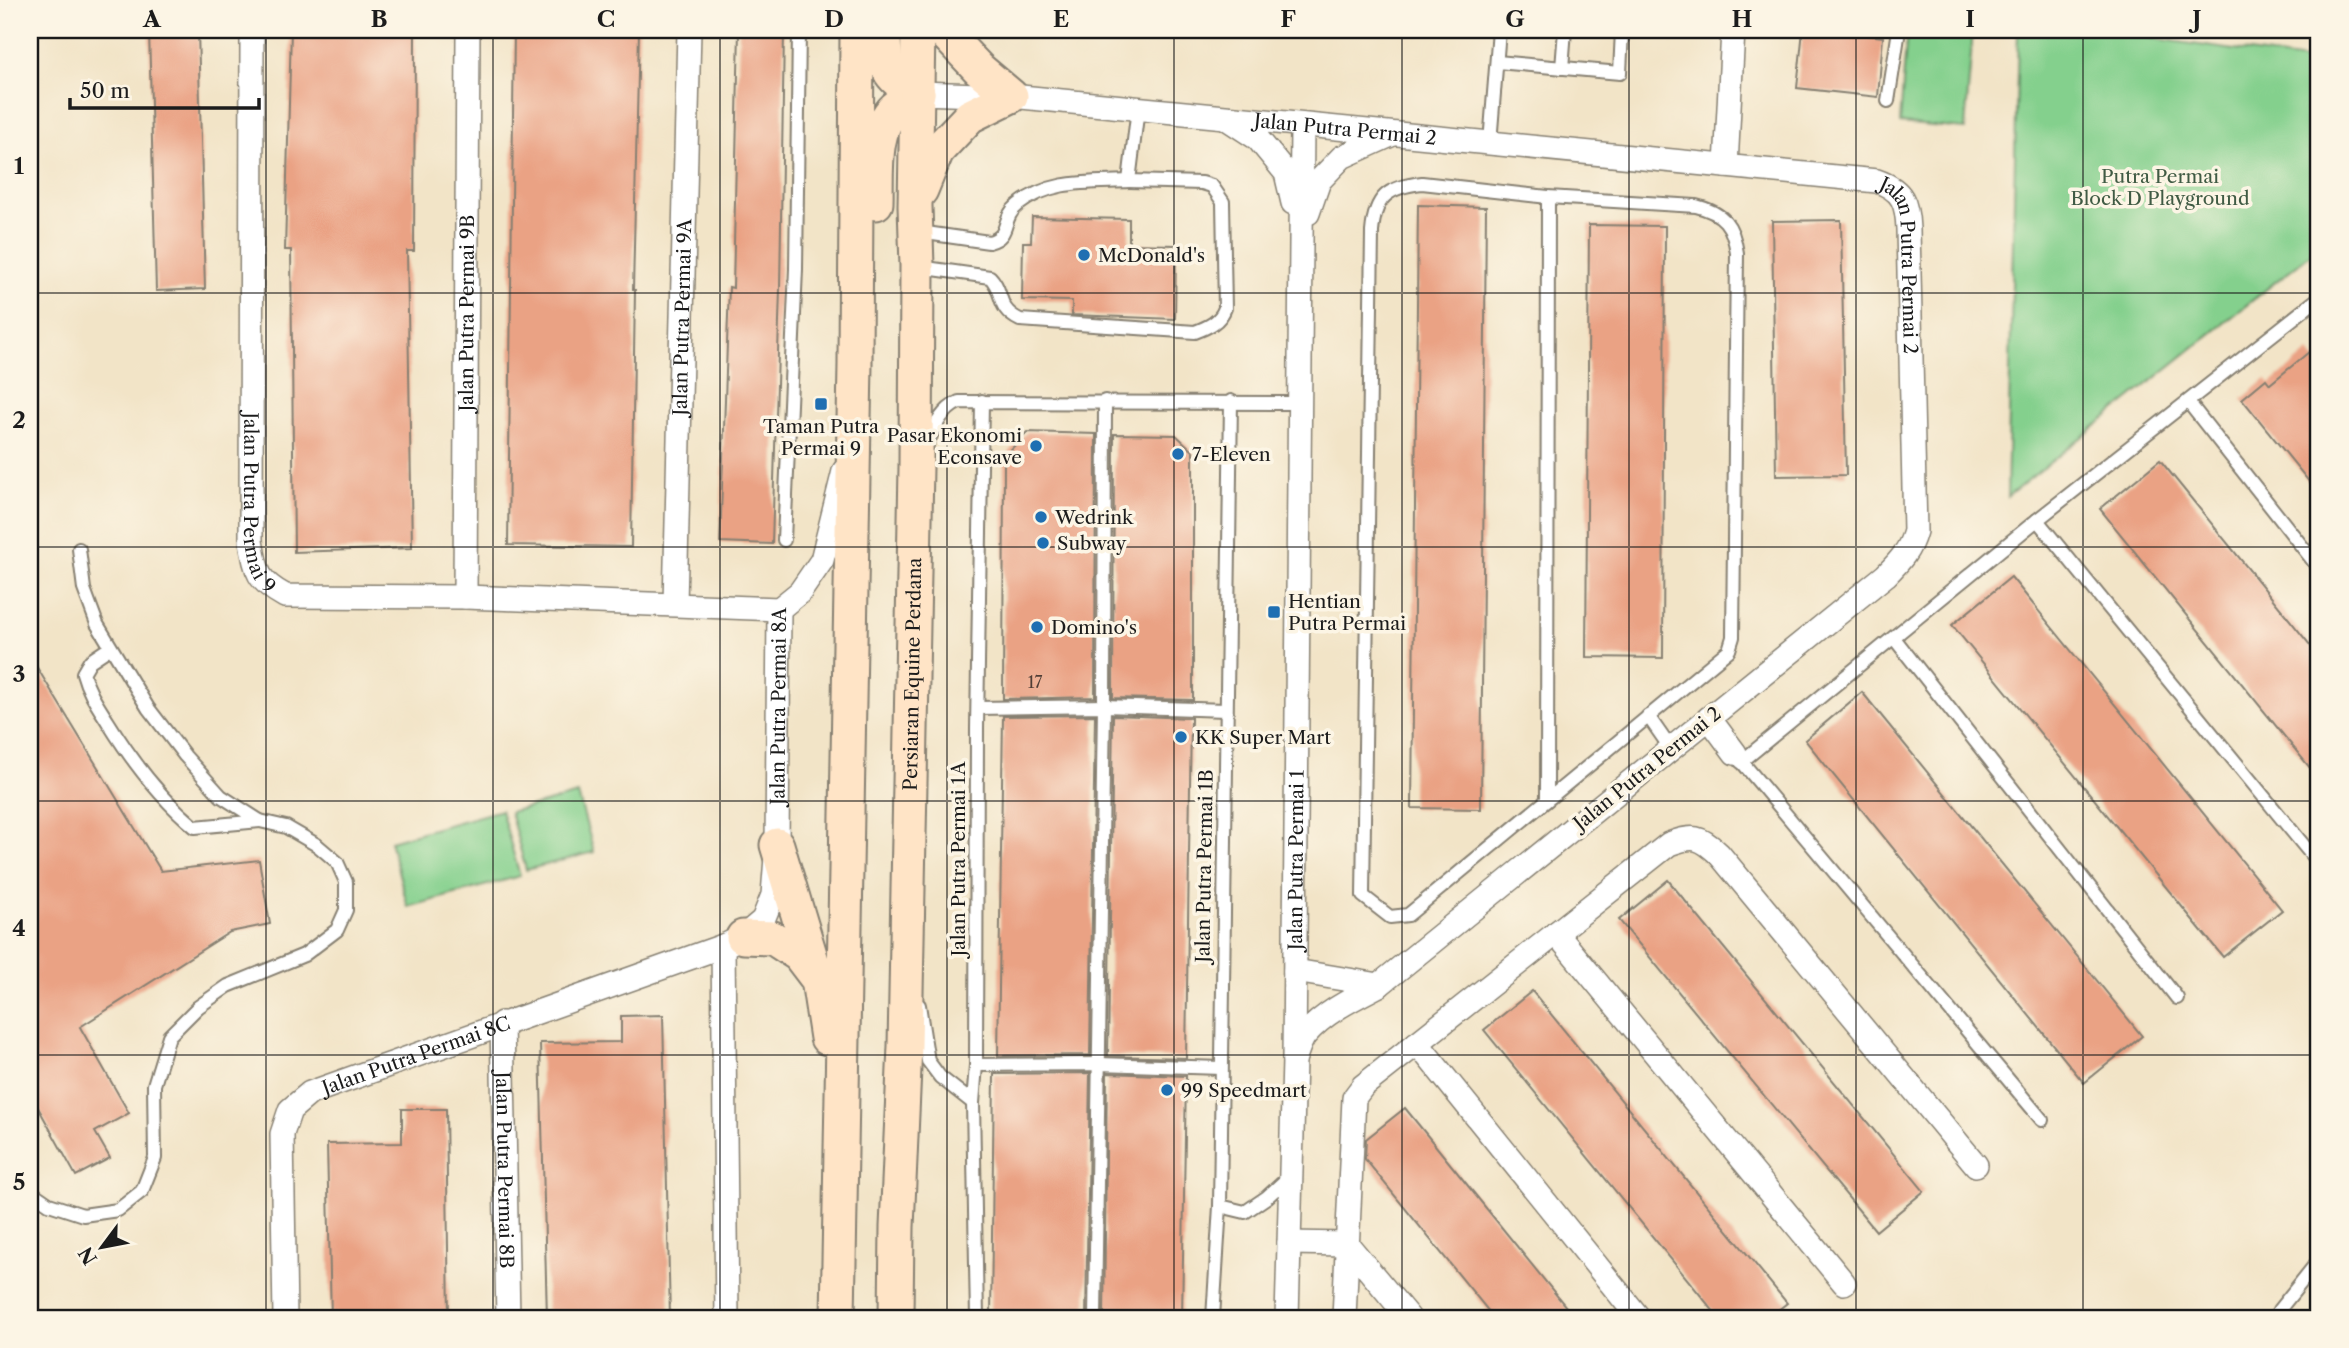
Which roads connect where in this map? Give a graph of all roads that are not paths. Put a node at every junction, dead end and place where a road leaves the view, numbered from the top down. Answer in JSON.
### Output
{"nodes":[{"id":1,"x":253,"y":30,"type":"edge"},
{"id":2,"x":468,"y":30,"type":"edge"},
{"id":3,"x":689,"y":30,"type":"edge"},
{"id":4,"x":799,"y":30,"type":"edge"},
{"id":5,"x":857,"y":30,"type":"edge"},
{"id":6,"x":884,"y":30,"type":"edge"},
{"id":7,"x":918,"y":30,"type":"edge"},
{"id":8,"x":942,"y":30,"type":"edge"},
{"id":9,"x":1499,"y":30,"type":"edge"},
{"id":10,"x":1564,"y":30,"type":"edge"},
{"id":11,"x":1622,"y":30,"type":"edge"},
{"id":12,"x":1734,"y":30,"type":"edge"},
{"id":13,"x":1899,"y":30,"type":"edge"},
{"id":14,"x":1497,"y":62,"type":"junction"},
{"id":15,"x":1562,"y":68,"type":"junction"},
{"id":16,"x":918,"y":93,"type":"junction"},
{"id":17,"x":1011,"y":96,"type":"junction"},
{"id":18,"x":1888,"y":101,"type":"dead end"},
{"id":19,"x":1138,"y":108,"type":"junction"},
{"id":20,"x":1225,"y":118,"type":"junction"},
{"id":21,"x":1302,"y":125,"type":"junction"},
{"id":22,"x":1394,"y":134,"type":"junction"},
{"id":23,"x":1490,"y":143,"type":"junction"},
{"id":24,"x":1726,"y":166,"type":"junction"},
{"id":25,"x":1129,"y":181,"type":"junction"},
{"id":26,"x":1548,"y":197,"type":"junction"},
{"id":27,"x":915,"y":219,"type":"junction"},
{"id":28,"x":1301,"y":233,"type":"junction"},
{"id":29,"x":917,"y":267,"type":"junction"},
{"id":30,"x":2319,"y":298,"type":"edge"},
{"id":31,"x":855,"y":364,"type":"junction"},
{"id":32,"x":982,"y":401,"type":"junction"},
{"id":33,"x":1105,"y":401,"type":"junction"},
{"id":34,"x":1231,"y":401,"type":"junction"},
{"id":35,"x":1300,"y":402,"type":"junction"},
{"id":36,"x":2189,"y":403,"type":"junction"},
{"id":37,"x":853,"y":444,"type":"junction"},
{"id":38,"x":916,"y":467,"type":"junction"},
{"id":39,"x":2037,"y":520,"type":"junction"},
{"id":40,"x":784,"y":540,"type":"dead end"},
{"id":41,"x":79,"y":549,"type":"dead end"},
{"id":42,"x":2319,"y":568,"type":"edge"},
{"id":43,"x":465,"y":597,"type":"junction"},
{"id":44,"x":676,"y":604,"type":"junction"},
{"id":45,"x":779,"y":609,"type":"junction"},
{"id":46,"x":1894,"y":638,"type":"junction"},
{"id":47,"x":111,"y":647,"type":"junction"},
{"id":48,"x":1104,"y":706,"type":"junction"},
{"id":49,"x":978,"y":708,"type":"junction"},
{"id":50,"x":1226,"y":710,"type":"junction"},
{"id":51,"x":1648,"y":716,"type":"junction"},
{"id":52,"x":1709,"y":718,"type":"junction"},
{"id":53,"x":1671,"y":749,"type":"junction"},
{"id":54,"x":1738,"y":757,"type":"junction"},
{"id":55,"x":1547,"y":800,"type":"junction"},
{"id":56,"x":260,"y":821,"type":"junction"},
{"id":57,"x":777,"y":845,"type":"junction"},
{"id":58,"x":2319,"y":864,"type":"edge"},
{"id":59,"x":1556,"y":933,"type":"junction"},
{"id":60,"x":733,"y":941,"type":"junction"},
{"id":61,"x":906,"y":969,"type":"junction"},
{"id":62,"x":1295,"y":971,"type":"junction"},
{"id":63,"x":818,"y":980,"type":"junction"},
{"id":64,"x":1379,"y":985,"type":"junction"},
{"id":65,"x":2177,"y":998,"type":"dead end"},
{"id":66,"x":502,"y":1023,"type":"junction"},
{"id":67,"x":1418,"y":1043,"type":"junction"},
{"id":68,"x":1294,"y":1060,"type":"junction"},
{"id":69,"x":1099,"y":1064,"type":"junction"},
{"id":70,"x":976,"y":1065,"type":"junction"},
{"id":71,"x":1220,"y":1068,"type":"junction"},
{"id":72,"x":973,"y":1103,"type":"junction"},
{"id":73,"x":2042,"y":1120,"type":"dead end"},
{"id":74,"x":841,"y":1138,"type":"junction"},
{"id":75,"x":1976,"y":1166,"type":"dead end"},
{"id":76,"x":1291,"y":1175,"type":"junction"},
{"id":77,"x":30,"y":1191,"type":"edge"},
{"id":78,"x":1220,"y":1206,"type":"junction"},
{"id":79,"x":897,"y":1227,"type":"junction"},
{"id":80,"x":1289,"y":1242,"type":"junction"},
{"id":81,"x":1347,"y":1244,"type":"junction"},
{"id":82,"x":2319,"y":1259,"type":"edge"},
{"id":83,"x":1844,"y":1283,"type":"dead end"},
{"id":84,"x":285,"y":1318,"type":"edge"},
{"id":85,"x":508,"y":1318,"type":"edge"},
{"id":86,"x":727,"y":1318,"type":"edge"},
{"id":87,"x":838,"y":1318,"type":"edge"},
{"id":88,"x":895,"y":1318,"type":"edge"},
{"id":89,"x":911,"y":1318,"type":"edge"},
{"id":90,"x":977,"y":1318,"type":"edge"},
{"id":91,"x":1095,"y":1318,"type":"edge"},
{"id":92,"x":1213,"y":1318,"type":"edge"},
{"id":93,"x":1287,"y":1318,"type":"edge"},
{"id":94,"x":1344,"y":1318,"type":"edge"},
{"id":95,"x":1409,"y":1318,"type":"edge"},
{"id":96,"x":1639,"y":1318,"type":"edge"},
{"id":97,"x":2275,"y":1318,"type":"edge"}],
"edges":[{"from":1,"to":43,"type":"street","name":"Jalan Putra Permai 9"},
{"from":2,"to":43,"type":"street","name":"Jalan Putra Permai 9B"},
{"from":3,"to":44,"type":"street","name":"Jalan Putra Permai 9A"},
{"from":4,"to":40,"type":"lane"},
{"from":5,"to":31,"type":"street"},
{"from":6,"to":16,"type":"street"},
{"from":7,"to":16,"type":"street","name":"Persiaran Equine Perdana"},
{"from":8,"to":17,"type":"street"},
{"from":9,"to":14,"type":"lane"},
{"from":10,"to":15,"type":"lane"},
{"from":11,"to":15,"type":"lane"},
{"from":12,"to":24,"type":"street"},
{"from":13,"to":18,"type":"lane"},
{"from":14,"to":15,"type":"lane"},
{"from":14,"to":23,"type":"lane"},
{"from":16,"to":17,"type":"street","name":"Jalan Putra Permai 2"},
{"from":16,"to":27,"type":"street","name":"Persiaran Equine Perdana"},
{"from":16,"to":31,"type":"street"},
{"from":17,"to":19,"type":"street","name":"Jalan Putra Permai 2"},
{"from":17,"to":27,"type":"street"},
{"from":19,"to":20,"type":"street","name":"Jalan Putra Permai 2"},
{"from":19,"to":25,"type":"lane"},
{"from":20,"to":21,"type":"street","name":"Jalan Putra Permai 2"},
{"from":20,"to":28,"type":"street","name":"Jalan Putra Permai 1"},
{"from":21,"to":22,"type":"street","name":"Jalan Putra Permai 2"},
{"from":21,"to":28,"type":"street","name":"Jalan Putra Permai 1"},
{"from":22,"to":23,"type":"street","name":"Jalan Putra Permai 2"},
{"from":22,"to":28,"type":"street","name":"Jalan Putra Permai 1"},
{"from":23,"to":24,"type":"street","name":"Jalan Putra Permai 2"},
{"from":24,"to":52,"type":"street","name":"Jalan Putra Permai 2"},
{"from":25,"to":27,"type":"lane"},
{"from":25,"to":29,"type":"lane"},
{"from":26,"to":51,"type":"lane"},
{"from":26,"to":55,"type":"lane"},
{"from":26,"to":55,"type":"lane"},
{"from":27,"to":29,"type":"street","name":"Persiaran Equine Perdana"},
{"from":28,"to":35,"type":"street","name":"Jalan Putra Permai 1"},
{"from":29,"to":38,"type":"street","name":"Persiaran Equine Perdana"},
{"from":30,"to":36,"type":"lane"},
{"from":31,"to":37,"type":"street"},
{"from":32,"to":33,"type":"lane"},
{"from":32,"to":38,"type":"lane"},
{"from":32,"to":49,"type":"lane","name":"Jalan Putra Permai 1A"},
{"from":33,"to":34,"type":"lane"},
{"from":33,"to":48,"type":"lane"},
{"from":34,"to":35,"type":"lane"},
{"from":34,"to":50,"type":"lane","name":"Jalan Putra Permai 1B"},
{"from":35,"to":62,"type":"street","name":"Jalan Putra Permai 1"},
{"from":36,"to":39,"type":"lane"},
{"from":36,"to":42,"type":"lane"},
{"from":37,"to":45,"type":"street","name":"Jalan Putra Permai 8A"},
{"from":37,"to":74,"type":"street"},
{"from":38,"to":61,"type":"street","name":"Persiaran Equine Perdana"},
{"from":39,"to":46,"type":"lane"},
{"from":39,"to":58,"type":"lane"},
{"from":41,"to":47,"type":"lane"},
{"from":43,"to":44,"type":"street","name":"Jalan Putra Permai 9"},
{"from":44,"to":45,"type":"street","name":"Jalan Putra Permai 9"},
{"from":45,"to":57,"type":"street","name":"Jalan Putra Permai 8A"},
{"from":46,"to":54,"type":"lane"},
{"from":46,"to":65,"type":"lane"},
{"from":47,"to":56,"type":"lane"},
{"from":47,"to":56,"type":"lane"},
{"from":48,"to":49,"type":"lane"},
{"from":48,"to":50,"type":"lane"},
{"from":48,"to":69,"type":"lane"},
{"from":49,"to":70,"type":"lane","name":"Jalan Putra Permai 1A"},
{"from":50,"to":71,"type":"lane","name":"Jalan Putra Permai 1B"},
{"from":51,"to":53,"type":"lane"},
{"from":51,"to":55,"type":"lane"},
{"from":52,"to":53,"type":"street","name":"Jalan Putra Permai 2"},
{"from":52,"to":54,"type":"street"},
{"from":53,"to":64,"type":"street","name":"Jalan Putra Permai 2"},
{"from":54,"to":73,"type":"lane"},
{"from":56,"to":77,"type":"lane"},
{"from":57,"to":60,"type":"street","name":"Jalan Putra Permai 8A"},
{"from":57,"to":63,"type":"street"},
{"from":59,"to":67,"type":"street"},
{"from":59,"to":75,"type":"street"},
{"from":59,"to":83,"type":"street"},
{"from":60,"to":63,"type":"street"},
{"from":60,"to":66,"type":"street","name":"Jalan Putra Permai 8C"},
{"from":60,"to":86,"type":"street"},
{"from":61,"to":72,"type":"lane"},
{"from":61,"to":79,"type":"street","name":"Persiaran Equine Perdana"},
{"from":62,"to":64,"type":"street"},
{"from":62,"to":68,"type":"street","name":"Jalan Putra Permai 1"},
{"from":63,"to":74,"type":"street"},
{"from":64,"to":68,"type":"street","name":"Jalan Putra Permai 2"},
{"from":66,"to":84,"type":"street","name":"Jalan Putra Permai 8C"},
{"from":66,"to":85,"type":"street","name":"Jalan Putra Permai 8B"},
{"from":67,"to":81,"type":"street"},
{"from":67,"to":96,"type":"street"},
{"from":68,"to":76,"type":"street","name":"Jalan Putra Permai 1"},
{"from":69,"to":70,"type":"lane"},
{"from":69,"to":71,"type":"lane"},
{"from":69,"to":91,"type":"lane"},
{"from":70,"to":72,"type":"lane","name":"Jalan Putra Permai 1A"},
{"from":71,"to":78,"type":"lane","name":"Jalan Putra Permai 1B"},
{"from":72,"to":90,"type":"lane","name":"Jalan Putra Permai 1A"},
{"from":74,"to":87,"type":"street"},
{"from":76,"to":78,"type":"lane"},
{"from":76,"to":80,"type":"street","name":"Jalan Putra Permai 1"},
{"from":78,"to":92,"type":"lane"},
{"from":79,"to":88,"type":"street","name":"Persiaran Equine Perdana"},
{"from":79,"to":89,"type":"street"},
{"from":80,"to":81,"type":"street"},
{"from":80,"to":93,"type":"street","name":"Jalan Putra Permai 1"},
{"from":81,"to":94,"type":"street"},
{"from":81,"to":95,"type":"street"},
{"from":82,"to":97,"type":"lane"}]}
